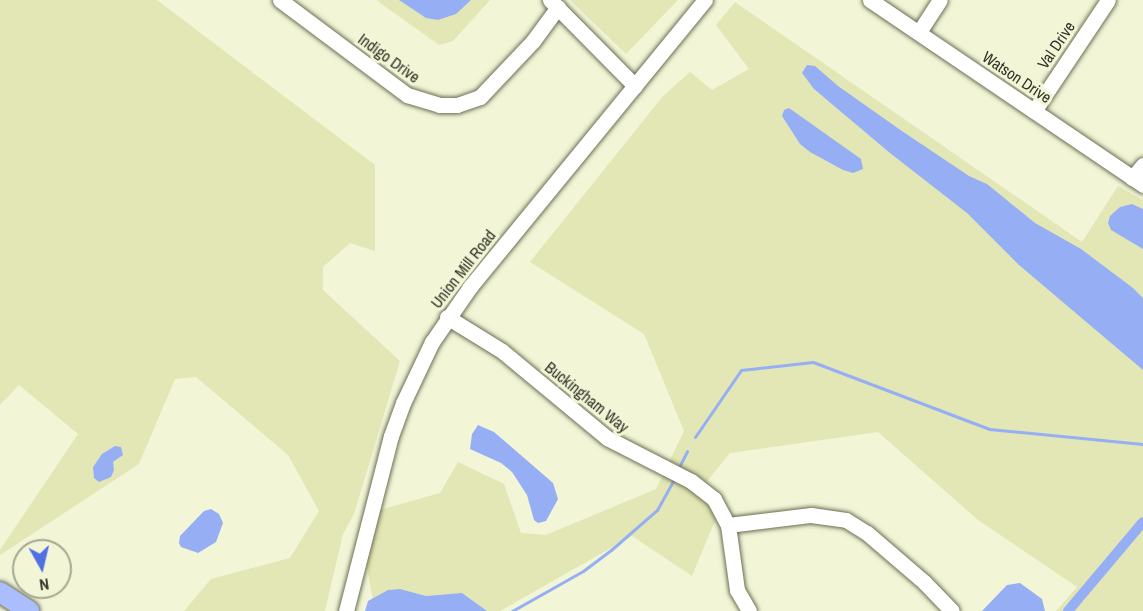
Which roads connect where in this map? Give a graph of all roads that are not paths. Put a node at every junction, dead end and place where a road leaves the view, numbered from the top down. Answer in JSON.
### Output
{"nodes":[{"id":1,"x":280,"y":0,"type":"edge"},
{"id":2,"x":705,"y":0,"type":"edge"},
{"id":3,"x":870,"y":0,"type":"edge"},
{"id":4,"x":940,"y":0,"type":"edge"},
{"id":5,"x":1108,"y":0,"type":"edge"},
{"id":6,"x":554,"y":4,"type":"edge"},
{"id":7,"x":919,"y":32,"type":"junction"},
{"id":8,"x":635,"y":86,"type":"junction"},
{"id":9,"x":1034,"y":111,"type":"junction"},
{"id":10,"x":1143,"y":165,"type":"edge"},
{"id":11,"x":1138,"y":181,"type":"edge"},
{"id":12,"x":447,"y":317,"type":"junction"},
{"id":13,"x":728,"y":525,"type":"junction"},
{"id":14,"x":0,"y":592,"type":"edge"},
{"id":15,"x":21,"y":609,"type":"edge"},
{"id":16,"x":346,"y":611,"type":"edge"},
{"id":17,"x":749,"y":611,"type":"edge"},
{"id":18,"x":952,"y":611,"type":"edge"}],
"edges":[{"from":1,"to":6,"type":"street","name":"Indigo Drive"},
{"from":2,"to":8,"type":"street","name":"Union Mill Road"},
{"from":3,"to":7,"type":"street","name":"Watson Drive"},
{"from":4,"to":7,"type":"street"},
{"from":5,"to":9,"type":"street","name":"Val Drive"},
{"from":6,"to":8,"type":"street"},
{"from":7,"to":9,"type":"street","name":"Watson Drive"},
{"from":8,"to":12,"type":"street","name":"Union Mill Road"},
{"from":9,"to":11,"type":"street","name":"Watson Drive"},
{"from":10,"to":11,"type":"street"},
{"from":12,"to":13,"type":"street","name":"Buckingham Way"},
{"from":12,"to":16,"type":"street","name":"Union Mill Road"},
{"from":13,"to":17,"type":"street","name":"Buckingham Way"},
{"from":13,"to":18,"type":"street"},
{"from":14,"to":15,"type":"main road"}]}
